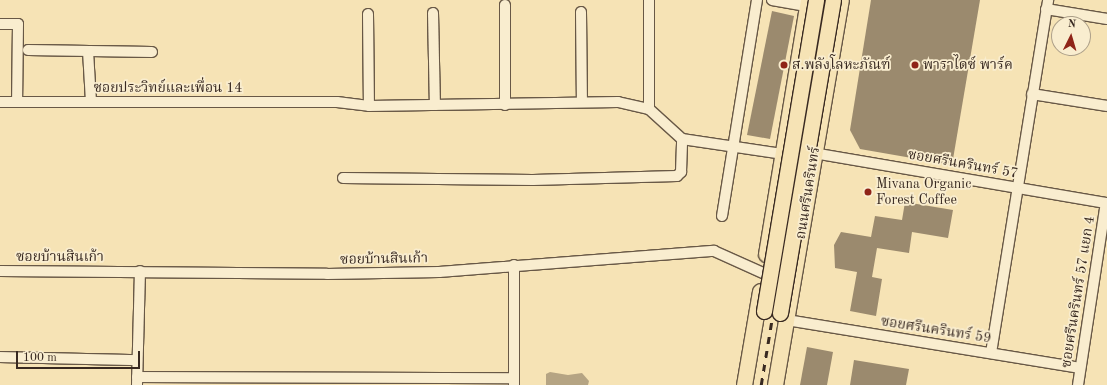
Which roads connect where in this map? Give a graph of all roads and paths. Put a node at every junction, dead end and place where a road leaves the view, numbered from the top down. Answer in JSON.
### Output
{"nodes":[{"id":1,"x":649,"y":0,"type":"edge"},
{"id":2,"x":758,"y":0,"type":"edge"},
{"id":3,"x":772,"y":0,"type":"edge"},
{"id":4,"x":833,"y":0,"type":"edge"},
{"id":5,"x":841,"y":0,"type":"edge"},
{"id":6,"x":810,"y":2,"type":"edge"},
{"id":7,"x":1047,"y":4,"type":"edge"},
{"id":8,"x":505,"y":5,"type":"dead end"},
{"id":9,"x":581,"y":12,"type":"dead end"},
{"id":10,"x":433,"y":13,"type":"dead end"},
{"id":11,"x":368,"y":14,"type":"dead end"},
{"id":12,"x":1107,"y":18,"type":"edge"},
{"id":13,"x":0,"y":24,"type":"edge"},
{"id":14,"x":802,"y":36,"type":"junction"},
{"id":15,"x":834,"y":42,"type":"junction"},
{"id":16,"x":28,"y":50,"type":"dead end"},
{"id":17,"x":88,"y":52,"type":"junction"},
{"id":18,"x":152,"y":52,"type":"dead end"},
{"id":19,"x":1032,"y":94,"type":"junction"},
{"id":20,"x":0,"y":102,"type":"edge"},
{"id":21,"x":17,"y":102,"type":"junction"},
{"id":22,"x":91,"y":102,"type":"junction"},
{"id":23,"x":582,"y":102,"type":"junction"},
{"id":24,"x":435,"y":105,"type":"junction"},
{"id":25,"x":504,"y":105,"type":"junction"},
{"id":26,"x":369,"y":106,"type":"junction"},
{"id":27,"x":1107,"y":106,"type":"edge"},
{"id":28,"x":649,"y":109,"type":"junction"},
{"id":29,"x":685,"y":139,"type":"junction"},
{"id":30,"x":733,"y":146,"type":"junction"},
{"id":31,"x":815,"y":153,"type":"junction"},
{"id":32,"x":782,"y":154,"type":"junction"},
{"id":33,"x":343,"y":178,"type":"dead end"},
{"id":34,"x":1016,"y":188,"type":"junction"},
{"id":35,"x":1106,"y":203,"type":"edge"},
{"id":36,"x":722,"y":216,"type":"dead end"},
{"id":37,"x":514,"y":266,"type":"junction"},
{"id":38,"x":764,"y":268,"type":"junction"},
{"id":39,"x":795,"y":269,"type":"junction"},
{"id":40,"x":0,"y":271,"type":"edge"},
{"id":41,"x":140,"y":271,"type":"junction"},
{"id":42,"x":784,"y":317,"type":"junction"},
{"id":43,"x":992,"y":353,"type":"junction"},
{"id":44,"x":0,"y":357,"type":"edge"},
{"id":45,"x":136,"y":360,"type":"junction"},
{"id":46,"x":1080,"y":368,"type":"junction"},
{"id":47,"x":137,"y":381,"type":"edge"},
{"id":48,"x":514,"y":382,"type":"edge"},
{"id":49,"x":744,"y":385,"type":"edge"},
{"id":50,"x":751,"y":385,"type":"edge"},
{"id":51,"x":768,"y":385,"type":"edge"},
{"id":52,"x":775,"y":385,"type":"edge"},
{"id":53,"x":1078,"y":385,"type":"edge"}],
"edges":[{"from":1,"to":28,"type":"street"},
{"from":2,"to":30,"type":"street"},
{"from":3,"to":6,"type":"street"},
{"from":4,"to":42,"type":"main road","bridge":true},
{"from":5,"to":15,"type":"main road","name":"ถนนศรีนครินทร์"},
{"from":6,"to":14,"type":"main road"},
{"from":6,"to":50,"type":"main road","bridge":true},
{"from":7,"to":12,"type":"street"},
{"from":7,"to":19,"type":"street"},
{"from":8,"to":25,"type":"street"},
{"from":9,"to":23,"type":"street"},
{"from":10,"to":24,"type":"street"},
{"from":11,"to":26,"type":"street"},
{"from":13,"to":21,"type":"street"},
{"from":14,"to":15,"type":"main road"},
{"from":14,"to":32,"type":"main road"},
{"from":15,"to":31,"type":"main road","name":"ถนนศรีนครินทร์"},
{"from":16,"to":17,"type":"street"},
{"from":17,"to":18,"type":"street"},
{"from":17,"to":22,"type":"street"},
{"from":19,"to":27,"type":"street"},
{"from":19,"to":34,"type":"street"},
{"from":20,"to":21,"type":"street","name":"ซอยประวิทย์และเพื่อน 14"},
{"from":21,"to":22,"type":"street","name":"ซอยประวิทย์และเพื่อน 14"},
{"from":22,"to":26,"type":"street","name":"ซอยประวิทย์และเพื่อน 14"},
{"from":23,"to":25,"type":"street","name":"ซอยประวิทย์และเพื่อน 14"},
{"from":23,"to":28,"type":"street","name":"ซอยประวิทย์และเพื่อน 14"},
{"from":24,"to":25,"type":"street","name":"ซอยประวิทย์และเพื่อน 14"},
{"from":24,"to":26,"type":"street","name":"ซอยประวิทย์และเพื่อน 14"},
{"from":28,"to":29,"type":"street"},
{"from":29,"to":30,"type":"street","name":"ซอยศรีนครินทร์ 57"},
{"from":29,"to":33,"type":"street"},
{"from":30,"to":32,"type":"street","name":"ซอยศรีนครินทร์ 57"},
{"from":30,"to":36,"type":"street"},
{"from":31,"to":32,"type":"street","name":"ซอยศรีนครินทร์ 57"},
{"from":31,"to":34,"type":"street","name":"ซอยศรีนครินทร์ 57"},
{"from":31,"to":39,"type":"main road","name":"ถนนศรีนครินทร์"},
{"from":32,"to":38,"type":"main road"},
{"from":34,"to":35,"type":"street","name":"ซอยศรีนครินทร์ 57"},
{"from":34,"to":43,"type":"street"},
{"from":35,"to":46,"type":"street","name":"ซอยศรีนครินทร์ 57 แยก 4"},
{"from":37,"to":38,"type":"street","name":"ซอยบ้านสินเก้า"},
{"from":37,"to":41,"type":"street","name":"ซอยบ้านสินเก้า"},
{"from":37,"to":48,"type":"street"},
{"from":38,"to":39,"type":"main road"},
{"from":38,"to":49,"type":"main road"},
{"from":39,"to":42,"type":"main road","name":"ถนนศรีนครินทร์"},
{"from":40,"to":41,"type":"street","name":"ซอยบ้านสินเก้า"},
{"from":41,"to":45,"type":"street"},
{"from":42,"to":43,"type":"street","name":"ซอยศรีนครินทร์ 59"},
{"from":42,"to":51,"type":"main road"},
{"from":42,"to":52,"type":"main road","name":"ถนนศรีนครินทร์"},
{"from":43,"to":46,"type":"street","name":"ซอยศรีนครินทร์ 59"},
{"from":44,"to":45,"type":"street"},
{"from":45,"to":47,"type":"street"},
{"from":46,"to":53,"type":"street","name":"ซอยศรีนครินทร์ 57 แยก 4"},
{"from":47,"to":48,"type":"street"}]}
